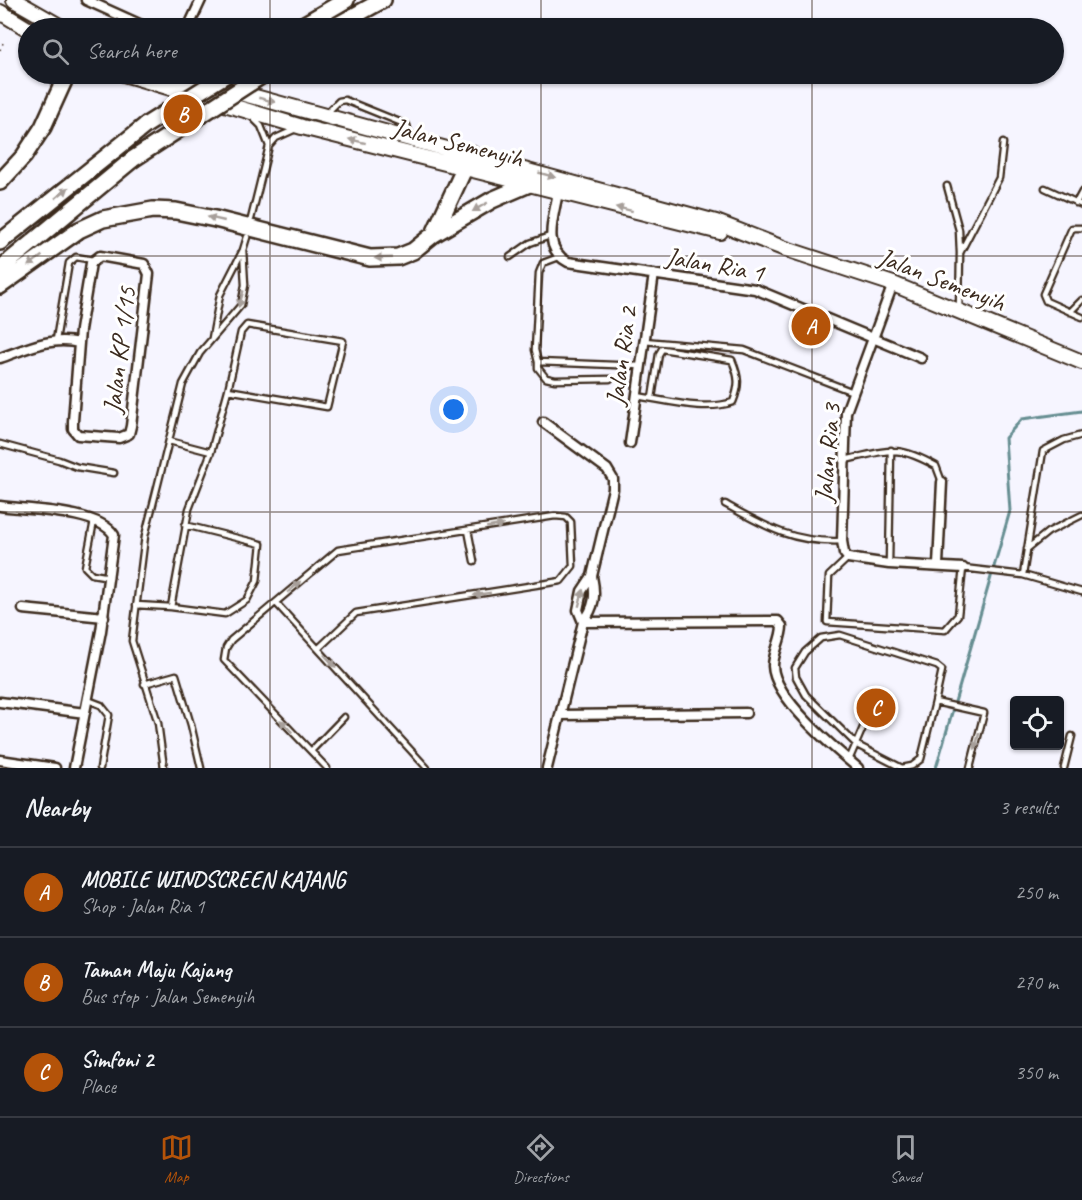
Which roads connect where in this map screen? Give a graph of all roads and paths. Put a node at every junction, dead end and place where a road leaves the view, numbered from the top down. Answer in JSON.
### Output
{"nodes":[{"id":1,"x":14,"y":0,"type":"edge"},
{"id":2,"x":86,"y":0,"type":"edge"},
{"id":3,"x":201,"y":0,"type":"edge"},
{"id":4,"x":346,"y":0,"type":"edge"},
{"id":5,"x":383,"y":0,"type":"edge"},
{"id":6,"x":31,"y":5,"type":"edge"},
{"id":7,"x":4,"y":15,"type":"edge"},
{"id":8,"x":49,"y":18,"type":"edge"},
{"id":9,"x":126,"y":18,"type":"edge"},
{"id":10,"x":193,"y":18,"type":"edge"},
{"id":11,"x":314,"y":18,"type":"edge"},
{"id":12,"x":350,"y":18,"type":"edge"},
{"id":13,"x":18,"y":23,"type":"edge"},
{"id":14,"x":4,"y":41,"type":"dead end"},
{"id":15,"x":0,"y":50,"type":"edge"},
{"id":16,"x":54,"y":84,"type":"edge"},
{"id":17,"x":62,"y":84,"type":"edge"},
{"id":18,"x":157,"y":84,"type":"edge"},
{"id":19,"x":207,"y":84,"type":"edge"},
{"id":20,"x":211,"y":84,"type":"edge"},
{"id":21,"x":249,"y":84,"type":"edge"},
{"id":22,"x":56,"y":95,"type":"junction"},
{"id":23,"x":293,"y":107,"type":"junction"},
{"id":24,"x":245,"y":111,"type":"junction"},
{"id":25,"x":326,"y":116,"type":"junction"},
{"id":26,"x":295,"y":125,"type":"junction"},
{"id":27,"x":410,"y":138,"type":"junction"},
{"id":28,"x":1003,"y":143,"type":"dead end"},
{"id":29,"x":269,"y":147,"type":"junction"},
{"id":30,"x":468,"y":161,"type":"junction"},
{"id":31,"x":0,"y":182,"type":"edge"},
{"id":32,"x":529,"y":184,"type":"junction"},
{"id":33,"x":947,"y":186,"type":"dead end"},
{"id":34,"x":1045,"y":189,"type":"dead end"},
{"id":35,"x":558,"y":192,"type":"junction"},
{"id":36,"x":1082,"y":192,"type":"edge"},
{"id":37,"x":1079,"y":204,"type":"edge"},
{"id":38,"x":251,"y":219,"type":"dead end"},
{"id":39,"x":1082,"y":228,"type":"edge"},
{"id":40,"x":434,"y":234,"type":"junction"},
{"id":41,"x":550,"y":236,"type":"junction"},
{"id":42,"x":247,"y":237,"type":"dead end"},
{"id":43,"x":0,"y":242,"type":"edge"},
{"id":44,"x":783,"y":248,"type":"junction"},
{"id":45,"x":243,"y":250,"type":"junction"},
{"id":46,"x":960,"y":253,"type":"junction"},
{"id":47,"x":510,"y":257,"type":"dead end"},
{"id":48,"x":559,"y":257,"type":"junction"},
{"id":49,"x":93,"y":260,"type":"junction"},
{"id":50,"x":0,"y":269,"type":"edge"},
{"id":51,"x":654,"y":274,"type":"junction"},
{"id":52,"x":893,"y":284,"type":"junction"},
{"id":53,"x":0,"y":286,"type":"edge"},
{"id":54,"x":1082,"y":300,"type":"edge"},
{"id":55,"x":959,"y":310,"type":"junction"},
{"id":56,"x":1070,"y":312,"type":"junction"},
{"id":57,"x":1082,"y":317,"type":"edge"},
{"id":58,"x":873,"y":337,"type":"junction"},
{"id":59,"x":212,"y":338,"type":"junction"},
{"id":60,"x":56,"y":340,"type":"junction"},
{"id":61,"x":644,"y":341,"type":"junction"},
{"id":62,"x":79,"y":343,"type":"junction"},
{"id":63,"x":0,"y":358,"type":"edge"},
{"id":64,"x":921,"y":358,"type":"dead end"},
{"id":65,"x":538,"y":362,"type":"junction"},
{"id":66,"x":1082,"y":362,"type":"edge"},
{"id":67,"x":640,"y":366,"type":"junction"},
{"id":68,"x":610,"y":379,"type":"dead end"},
{"id":69,"x":228,"y":390,"type":"junction"},
{"id":70,"x":853,"y":392,"type":"junction"},
{"id":71,"x":636,"y":396,"type":"junction"},
{"id":72,"x":652,"y":398,"type":"junction"},
{"id":73,"x":543,"y":422,"type":"dead end"},
{"id":74,"x":1082,"y":435,"type":"edge"},
{"id":75,"x":169,"y":441,"type":"junction"},
{"id":76,"x":630,"y":443,"type":"dead end"},
{"id":77,"x":0,"y":444,"type":"edge"},
{"id":78,"x":891,"y":450,"type":"junction"},
{"id":79,"x":212,"y":452,"type":"junction"},
{"id":80,"x":844,"y":460,"type":"junction"},
{"id":81,"x":114,"y":473,"type":"dead end"},
{"id":82,"x":942,"y":482,"type":"joint"},
{"id":83,"x":725,"y":504,"type":"dead end"},
{"id":84,"x":0,"y":506,"type":"edge"},
{"id":85,"x":1082,"y":515,"type":"edge"},
{"id":86,"x":94,"y":521,"type":"junction"},
{"id":87,"x":185,"y":525,"type":"junction"},
{"id":88,"x":468,"y":530,"type":"junction"},
{"id":89,"x":842,"y":541,"type":"junction"},
{"id":90,"x":1027,"y":549,"type":"junction"},
{"id":91,"x":848,"y":558,"type":"junction"},
{"id":92,"x":474,"y":561,"type":"dead end"},
{"id":93,"x":889,"y":564,"type":"junction"},
{"id":94,"x":938,"y":565,"type":"junction"},
{"id":95,"x":963,"y":568,"type":"junction"},
{"id":96,"x":1023,"y":575,"type":"junction"},
{"id":97,"x":592,"y":576,"type":"junction"},
{"id":98,"x":110,"y":577,"type":"junction"},
{"id":99,"x":1082,"y":592,"type":"edge"},
{"id":100,"x":276,"y":603,"type":"junction"},
{"id":101,"x":136,"y":605,"type":"junction"},
{"id":102,"x":171,"y":607,"type":"junction"},
{"id":103,"x":23,"y":609,"type":"dead end"},
{"id":104,"x":104,"y":617,"type":"junction"},
{"id":105,"x":583,"y":622,"type":"junction"},
{"id":106,"x":319,"y":648,"type":"junction"},
{"id":107,"x":144,"y":684,"type":"junction"},
{"id":108,"x":88,"y":700,"type":"junction"},
{"id":109,"x":0,"y":702,"type":"edge"},
{"id":110,"x":935,"y":702,"type":"junction"},
{"id":111,"x":85,"y":713,"type":"junction"},
{"id":112,"x":746,"y":713,"type":"dead end"},
{"id":113,"x":560,"y":715,"type":"junction"},
{"id":114,"x":344,"y":717,"type":"dead end"},
{"id":115,"x":865,"y":723,"type":"dead end"},
{"id":116,"x":1072,"y":736,"type":"dead end"},
{"id":117,"x":857,"y":745,"type":"junction"},
{"id":118,"x":311,"y":751,"type":"junction"},
{"id":119,"x":0,"y":760,"type":"edge"},
{"id":120,"x":849,"y":760,"type":"junction"},
{"id":121,"x":55,"y":768,"type":"edge"},
{"id":122,"x":75,"y":768,"type":"edge"},
{"id":123,"x":100,"y":768,"type":"edge"},
{"id":124,"x":164,"y":768,"type":"edge"},
{"id":125,"x":201,"y":768,"type":"edge"},
{"id":126,"x":327,"y":768,"type":"edge"},
{"id":127,"x":428,"y":768,"type":"edge"},
{"id":128,"x":547,"y":768,"type":"edge"},
{"id":129,"x":858,"y":768,"type":"edge"},
{"id":130,"x":970,"y":768,"type":"edge"},
{"id":131,"x":1064,"y":768,"type":"edge"}],
"edges":[{"from":1,"to":6,"type":"main road"},
{"from":2,"to":9,"type":"street"},
{"from":3,"to":10,"type":"street"},
{"from":4,"to":11,"type":"highway"},
{"from":5,"to":12,"type":"highway"},
{"from":6,"to":7,"type":"main road"},
{"from":6,"to":8,"type":"main road"},
{"from":7,"to":13,"type":"main road"},
{"from":14,"to":15,"type":"path"},
{"from":16,"to":22,"type":"highway"},
{"from":17,"to":22,"type":"highway"},
{"from":18,"to":24,"type":"main road","name":"Jalan Semenyih"},
{"from":19,"to":23,"type":"main road","name":"Jalan Semenyih","one_way":true},
{"from":43,"to":20,"type":"highway","one_way":true,"bridge":true},
{"from":21,"to":50,"type":"highway","bridge":true},
{"from":22,"to":31,"type":"highway"},
{"from":23,"to":25,"type":"main road","name":"Jalan Semenyih"},
{"from":23,"to":26,"type":"main road"},
{"from":24,"to":26,"type":"main road","name":"Jalan Semenyih"},
{"from":24,"to":29,"type":"lane"},
{"from":25,"to":27,"type":"main road","name":"Jalan Semenyih"},
{"from":25,"to":27,"type":"lane"},
{"from":26,"to":29,"type":"lane"},
{"from":30,"to":26,"type":"main road","name":"Jalan Semenyih","one_way":true},
{"from":27,"to":30,"type":"main road","name":"Jalan Semenyih"},
{"from":28,"to":46,"type":"lane"},
{"from":29,"to":38,"type":"lane"},
{"from":30,"to":32,"type":"main road","name":"Jalan Semenyih"},
{"from":30,"to":40,"type":"highway"},
{"from":30,"to":44,"type":"main road","name":"Jalan Semenyih","one_way":true},
{"from":32,"to":35,"type":"main road","name":"Jalan Semenyih"},
{"from":32,"to":40,"type":"highway","one_way":true},
{"from":33,"to":46,"type":"lane"},
{"from":34,"to":37,"type":"lane"},
{"from":35,"to":41,"type":"street"},
{"from":44,"to":35,"type":"main road","name":"Jalan Semenyih","one_way":true},
{"from":36,"to":37,"type":"lane"},
{"from":39,"to":56,"type":"lane"},
{"from":40,"to":53,"type":"highway","one_way":true},
{"from":41,"to":47,"type":"lane"},
{"from":41,"to":48,"type":"street"},
{"from":42,"to":45,"type":"lane"},
{"from":44,"to":52,"type":"main road","name":"Jalan Semenyih"},
{"from":45,"to":59,"type":"lane"},
{"from":45,"to":59,"type":"lane","one_way":true},
{"from":46,"to":55,"type":"lane"},
{"from":48,"to":51,"type":"street","name":"Jalan Ria 1"},
{"from":48,"to":65,"type":"lane"},
{"from":49,"to":60,"type":"lane"},
{"from":49,"to":62,"type":"street","name":"Jalan KP 1/15"},
{"from":49,"to":62,"type":"street","name":"Jalan KP 1/15"},
{"from":51,"to":58,"type":"street","name":"Jalan Ria 1"},
{"from":51,"to":61,"type":"street","name":"Jalan Ria 2"},
{"from":52,"to":55,"type":"main road","name":"Jalan Semenyih"},
{"from":52,"to":58,"type":"street","name":"Jalan Ria 3"},
{"from":54,"to":56,"type":"lane"},
{"from":55,"to":66,"type":"main road","name":"Jalan Semenyih"},
{"from":56,"to":57,"type":"lane"},
{"from":58,"to":64,"type":"street","name":"Jalan Ria 1"},
{"from":58,"to":70,"type":"street","name":"Jalan Ria 3"},
{"from":59,"to":75,"type":"lane"},
{"from":60,"to":62,"type":"street","name":"Jalan KP 1/15"},
{"from":60,"to":63,"type":"street","name":"Jalan KP 1/15"},
{"from":61,"to":67,"type":"street","name":"Jalan Ria 2"},
{"from":61,"to":70,"type":"lane"},
{"from":65,"to":67,"type":"lane"},
{"from":65,"to":68,"type":"lane"},
{"from":67,"to":71,"type":"street","name":"Jalan Ria 2"},
{"from":69,"to":69,"type":"lane"},
{"from":69,"to":79,"type":"lane"},
{"from":70,"to":80,"type":"street","name":"Jalan Ria 3"},
{"from":71,"to":72,"type":"lane"},
{"from":71,"to":76,"type":"street","name":"Jalan Ria 2"},
{"from":72,"to":72,"type":"lane"},
{"from":73,"to":97,"type":"street"},
{"from":74,"to":90,"type":"lane"},
{"from":75,"to":79,"type":"lane"},
{"from":75,"to":101,"type":"lane"},
{"from":77,"to":81,"type":"lane"},
{"from":78,"to":80,"type":"lane"},
{"from":78,"to":82,"type":"lane"},
{"from":78,"to":93,"type":"lane"},
{"from":79,"to":87,"type":"lane"},
{"from":80,"to":89,"type":"street","name":"Jalan Ria 3"},
{"from":82,"to":94,"type":"street"},
{"from":83,"to":89,"type":"lane"},
{"from":84,"to":86,"type":"street"},
{"from":85,"to":90,"type":"lane"},
{"from":86,"to":98,"type":"street"},
{"from":86,"to":98,"type":"lane"},
{"from":87,"to":102,"type":"lane"},
{"from":87,"to":102,"type":"lane"},
{"from":88,"to":92,"type":"lane"},
{"from":100,"to":88,"type":"lane","one_way":true},
{"from":88,"to":106,"type":"lane","one_way":true},
{"from":89,"to":91,"type":"street","name":"Jalan Ria 3"},
{"from":90,"to":96,"type":"lane"},
{"from":91,"to":93,"type":"street"},
{"from":91,"to":95,"type":"lane"},
{"from":93,"to":94,"type":"street"},
{"from":94,"to":95,"type":"street"},
{"from":95,"to":96,"type":"lane"},
{"from":96,"to":99,"type":"lane"},
{"from":97,"to":105,"type":"street"},
{"from":105,"to":97,"type":"street","one_way":true},
{"from":98,"to":104,"type":"street"},
{"from":100,"to":106,"type":"lane"},
{"from":118,"to":100,"type":"lane","one_way":true},
{"from":101,"to":102,"type":"lane"},
{"from":101,"to":107,"type":"lane"},
{"from":103,"to":104,"type":"street"},
{"from":104,"to":108,"type":"street"},
{"from":105,"to":113,"type":"street"},
{"from":105,"to":120,"type":"street"},
{"from":106,"to":127,"type":"lane","one_way":true},
{"from":107,"to":124,"type":"lane"},
{"from":107,"to":125,"type":"lane"},
{"from":108,"to":111,"type":"street"},
{"from":108,"to":123,"type":"lane"},
{"from":109,"to":111,"type":"street"},
{"from":110,"to":117,"type":"lane"},
{"from":110,"to":117,"type":"lane"},
{"from":110,"to":130,"type":"lane","one_way":true},
{"from":111,"to":122,"type":"street"},
{"from":112,"to":113,"type":"street"},
{"from":113,"to":128,"type":"street"},
{"from":114,"to":118,"type":"lane"},
{"from":115,"to":117,"type":"lane"},
{"from":116,"to":131,"type":"lane"},
{"from":117,"to":120,"type":"lane"},
{"from":118,"to":126,"type":"lane"},
{"from":119,"to":121,"type":"street"},
{"from":120,"to":129,"type":"street"}]}
